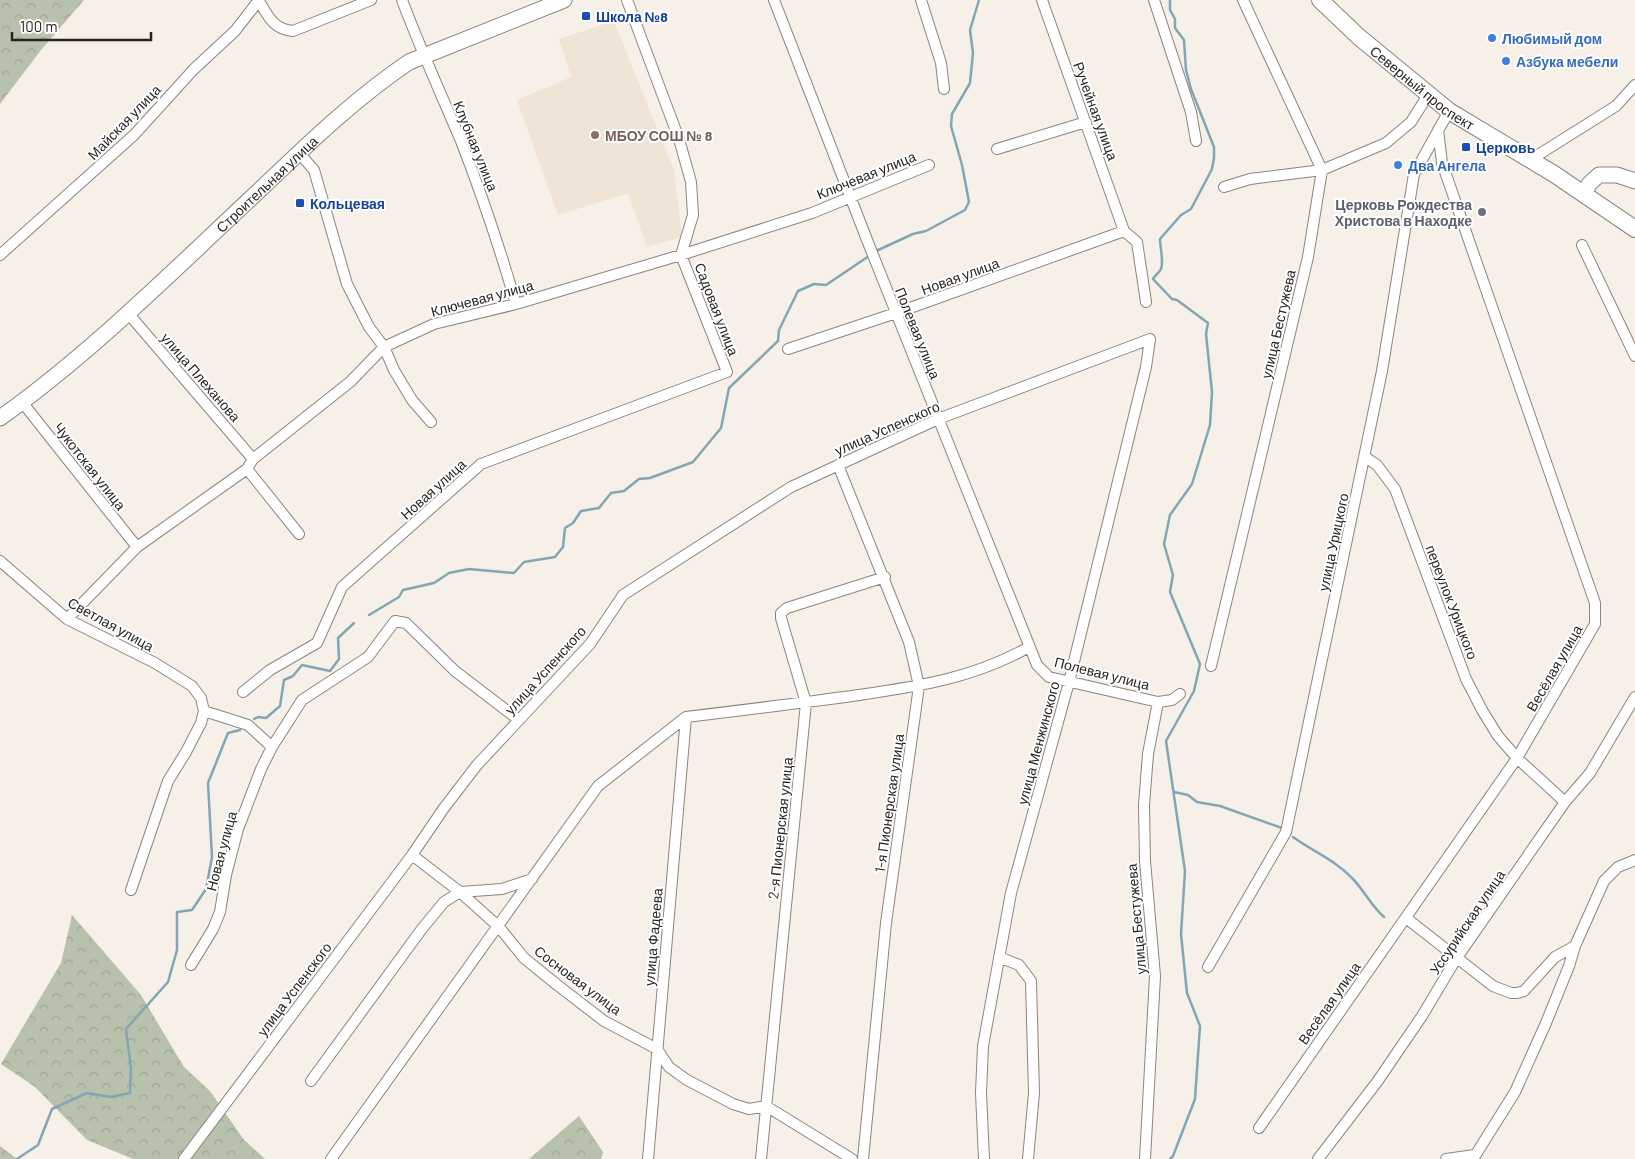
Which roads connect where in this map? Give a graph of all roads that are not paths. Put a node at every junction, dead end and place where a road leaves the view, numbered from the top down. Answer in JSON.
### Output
{"nodes":[{"id":1,"x":259,"y":0,"type":"edge"},
{"id":2,"x":371,"y":0,"type":"edge"},
{"id":3,"x":402,"y":0,"type":"edge"},
{"id":4,"x":564,"y":0,"type":"edge"},
{"id":5,"x":627,"y":0,"type":"edge"},
{"id":6,"x":774,"y":0,"type":"edge"},
{"id":7,"x":921,"y":0,"type":"edge"},
{"id":8,"x":1042,"y":0,"type":"edge"},
{"id":9,"x":1154,"y":0,"type":"edge"},
{"id":10,"x":1243,"y":0,"type":"edge"},
{"id":11,"x":1320,"y":0,"type":"edge"},
{"id":12,"x":545,"y":3,"type":"edge"},
{"id":13,"x":423,"y":56,"type":"junction"},
{"id":14,"x":1635,"y":85,"type":"edge"},
{"id":15,"x":944,"y":88,"type":"dead end"},
{"id":16,"x":1428,"y":95,"type":"junction"},
{"id":17,"x":1449,"y":111,"type":"junction"},
{"id":18,"x":1086,"y":122,"type":"junction"},
{"id":19,"x":1438,"y":130,"type":"junction"},
{"id":20,"x":1196,"y":140,"type":"dead end"},
{"id":21,"x":997,"y":149,"type":"dead end"},
{"id":22,"x":299,"y":152,"type":"junction"},
{"id":23,"x":1530,"y":160,"type":"junction"},
{"id":24,"x":929,"y":164,"type":"dead end"},
{"id":25,"x":1322,"y":170,"type":"junction"},
{"id":26,"x":1635,"y":181,"type":"edge"},
{"id":27,"x":1224,"y":187,"type":"dead end"},
{"id":28,"x":1583,"y":194,"type":"junction"},
{"id":29,"x":850,"y":197,"type":"junction"},
{"id":30,"x":1635,"y":228,"type":"edge"},
{"id":31,"x":1124,"y":231,"type":"junction"},
{"id":32,"x":1582,"y":245,"type":"dead end"},
{"id":33,"x":0,"y":255,"type":"edge"},
{"id":34,"x":681,"y":255,"type":"junction"},
{"id":35,"x":1146,"y":302,"type":"dead end"},
{"id":36,"x":516,"y":304,"type":"junction"},
{"id":37,"x":127,"y":312,"type":"junction"},
{"id":38,"x":896,"y":313,"type":"junction"},
{"id":39,"x":1150,"y":339,"type":"joint"},
{"id":40,"x":384,"y":347,"type":"junction"},
{"id":41,"x":788,"y":348,"type":"dead end"},
{"id":42,"x":1635,"y":356,"type":"edge"},
{"id":43,"x":727,"y":372,"type":"joint"},
{"id":44,"x":22,"y":402,"type":"junction"},
{"id":45,"x":0,"y":418,"type":"edge"},
{"id":46,"x":938,"y":419,"type":"junction"},
{"id":47,"x":432,"y":422,"type":"dead end"},
{"id":48,"x":1365,"y":457,"type":"junction"},
{"id":49,"x":253,"y":459,"type":"junction"},
{"id":50,"x":838,"y":465,"type":"junction"},
{"id":51,"x":247,"y":469,"type":"junction"},
{"id":52,"x":299,"y":534,"type":"dead end"},
{"id":53,"x":137,"y":547,"type":"junction"},
{"id":54,"x":0,"y":561,"type":"edge"},
{"id":55,"x":885,"y":577,"type":"junction"},
{"id":56,"x":67,"y":619,"type":"junction"},
{"id":57,"x":1029,"y":647,"type":"junction"},
{"id":58,"x":1212,"y":666,"type":"dead end"},
{"id":59,"x":1069,"y":682,"type":"junction"},
{"id":60,"x":919,"y":686,"type":"junction"},
{"id":61,"x":243,"y":692,"type":"dead end"},
{"id":62,"x":1180,"y":694,"type":"dead end"},
{"id":63,"x":1635,"y":697,"type":"edge"},
{"id":64,"x":1158,"y":702,"type":"junction"},
{"id":65,"x":806,"y":703,"type":"junction"},
{"id":66,"x":204,"y":711,"type":"junction"},
{"id":67,"x":686,"y":717,"type":"junction"},
{"id":68,"x":519,"y":720,"type":"junction"},
{"id":69,"x":272,"y":747,"type":"junction"},
{"id":70,"x":1517,"y":758,"type":"junction"},
{"id":71,"x":1565,"y":802,"type":"junction"},
{"id":72,"x":412,"y":855,"type":"junction"},
{"id":73,"x":1635,"y":860,"type":"edge"},
{"id":74,"x":532,"y":879,"type":"junction"},
{"id":75,"x":131,"y":890,"type":"dead end"},
{"id":76,"x":460,"y":892,"type":"junction"},
{"id":77,"x":1406,"y":918,"type":"junction"},
{"id":78,"x":499,"y":927,"type":"junction"},
{"id":79,"x":1575,"y":946,"type":"junction"},
{"id":80,"x":999,"y":957,"type":"junction"},
{"id":81,"x":1456,"y":959,"type":"junction"},
{"id":82,"x":191,"y":965,"type":"dead end"},
{"id":83,"x":1208,"y":967,"type":"dead end"},
{"id":84,"x":657,"y":1049,"type":"junction"},
{"id":85,"x":311,"y":1081,"type":"dead end"},
{"id":86,"x":766,"y":1106,"type":"junction"},
{"id":87,"x":1259,"y":1128,"type":"dead end"},
{"id":88,"x":1474,"y":1157,"type":"edge"},
{"id":89,"x":184,"y":1159,"type":"edge"},
{"id":90,"x":331,"y":1159,"type":"edge"},
{"id":91,"x":648,"y":1159,"type":"edge"},
{"id":92,"x":761,"y":1159,"type":"edge"},
{"id":93,"x":852,"y":1159,"type":"edge"},
{"id":94,"x":863,"y":1159,"type":"edge"},
{"id":95,"x":984,"y":1159,"type":"edge"},
{"id":96,"x":1028,"y":1159,"type":"edge"},
{"id":97,"x":1145,"y":1159,"type":"edge"},
{"id":98,"x":1318,"y":1159,"type":"edge"},
{"id":99,"x":1446,"y":1159,"type":"edge"}],
"edges":[{"from":1,"to":2,"type":"street"},
{"from":1,"to":33,"type":"street","name":"Майская улица"},
{"from":3,"to":13,"type":"street","name":"Клубная улица"},
{"from":4,"to":12,"type":"street","name":"Строительная улица"},
{"from":5,"to":34,"type":"street","name":"Садовая улица"},
{"from":6,"to":29,"type":"street","name":"Полевая улица"},
{"from":7,"to":15,"type":"street"},
{"from":8,"to":18,"type":"street","name":"Ручейная улица"},
{"from":9,"to":20,"type":"street"},
{"from":10,"to":25,"type":"street"},
{"from":11,"to":16,"type":"main road","name":"Северный проспект"},
{"from":12,"to":13,"type":"street","name":"Строительная улица"},
{"from":13,"to":22,"type":"street","name":"Строительная улица"},
{"from":13,"to":36,"type":"street","name":"Клубная улица"},
{"from":14,"to":23,"type":"street"},
{"from":16,"to":17,"type":"main road","name":"Северный проспект"},
{"from":16,"to":25,"type":"street"},
{"from":17,"to":19,"type":"street","name":"улица Урицкого"},
{"from":17,"to":23,"type":"main road","name":"Северный проспект"},
{"from":18,"to":21,"type":"street"},
{"from":18,"to":31,"type":"street","name":"Ручейная улица"},
{"from":19,"to":48,"type":"street","name":"улица Урицкого"},
{"from":19,"to":70,"type":"street","name":"Весёлая улица"},
{"from":22,"to":37,"type":"street","name":"Строительная улица"},
{"from":22,"to":40,"type":"street"},
{"from":23,"to":28,"type":"main road","name":"Северный проспект"},
{"from":24,"to":29,"type":"street","name":"Ключевая улица"},
{"from":25,"to":27,"type":"street"},
{"from":25,"to":58,"type":"street","name":"улица Бестужева"},
{"from":26,"to":28,"type":"street"},
{"from":28,"to":30,"type":"main road","name":"Северный проспект"},
{"from":29,"to":34,"type":"street","name":"Ключевая улица"},
{"from":29,"to":38,"type":"street","name":"Полевая улица"},
{"from":31,"to":35,"type":"street"},
{"from":31,"to":38,"type":"street","name":"Новая улица"},
{"from":32,"to":42,"type":"street"},
{"from":34,"to":36,"type":"street","name":"Ключевая улица"},
{"from":34,"to":43,"type":"street","name":"Садовая улица"},
{"from":36,"to":40,"type":"street","name":"Ключевая улица"},
{"from":37,"to":44,"type":"street","name":"Строительная улица"},
{"from":37,"to":49,"type":"street","name":"улица Плеханова"},
{"from":38,"to":41,"type":"street","name":"Новая улица"},
{"from":38,"to":46,"type":"street","name":"Полевая улица"},
{"from":39,"to":46,"type":"street","name":"улица Успенского"},
{"from":39,"to":59,"type":"street","name":"улица Менжинского"},
{"from":40,"to":47,"type":"street"},
{"from":40,"to":49,"type":"street","name":"Ключевая улица"},
{"from":43,"to":61,"type":"street","name":"Новая улица"},
{"from":44,"to":45,"type":"street","name":"Строительная улица"},
{"from":44,"to":53,"type":"street","name":"Чукотская улица"},
{"from":46,"to":50,"type":"street","name":"улица Успенского"},
{"from":46,"to":57,"type":"street","name":"Полевая улица"},
{"from":48,"to":70,"type":"street","name":"переулок Урицкого"},
{"from":48,"to":83,"type":"street","name":"улица Урицкого"},
{"from":49,"to":51,"type":"street","name":"Ключевая улица"},
{"from":50,"to":55,"type":"street","name":"1-я Пионерская улица"},
{"from":50,"to":68,"type":"street","name":"улица Успенского"},
{"from":51,"to":52,"type":"street"},
{"from":51,"to":53,"type":"street","name":"Ключевая улица"},
{"from":53,"to":56,"type":"street","name":"Ключевая улица"},
{"from":54,"to":56,"type":"street","name":"Светлая улица"},
{"from":55,"to":60,"type":"street","name":"1-я Пионерская улица"},
{"from":55,"to":65,"type":"street","name":"2-я Пионерская улица"},
{"from":56,"to":66,"type":"street","name":"Светлая улица"},
{"from":57,"to":59,"type":"street","name":"Полевая улица"},
{"from":57,"to":60,"type":"street"},
{"from":59,"to":64,"type":"street","name":"Полевая улица"},
{"from":59,"to":80,"type":"street","name":"улица Менжинского"},
{"from":60,"to":65,"type":"street"},
{"from":60,"to":94,"type":"street","name":"1-я Пионерская улица"},
{"from":62,"to":64,"type":"street"},
{"from":63,"to":71,"type":"street","name":"Уссурийская улица"},
{"from":64,"to":97,"type":"street","name":"улица Бестужева"},
{"from":65,"to":67,"type":"street"},
{"from":65,"to":86,"type":"street","name":"2-я Пионерская улица"},
{"from":66,"to":69,"type":"street"},
{"from":66,"to":75,"type":"street"},
{"from":67,"to":74,"type":"street"},
{"from":67,"to":84,"type":"street","name":"улица Фадеева"},
{"from":68,"to":69,"type":"street","name":"Новая улица"},
{"from":68,"to":72,"type":"street","name":"улица Успенского"},
{"from":69,"to":82,"type":"street","name":"Новая улица"},
{"from":70,"to":71,"type":"street","name":"переулок Урицкого"},
{"from":70,"to":77,"type":"street","name":"Весёлая улица"},
{"from":71,"to":81,"type":"street","name":"Уссурийская улица"},
{"from":72,"to":76,"type":"street","name":"Сосновая улица"},
{"from":72,"to":89,"type":"street","name":"улица Успенского"},
{"from":73,"to":79,"type":"street"},
{"from":74,"to":76,"type":"street"},
{"from":74,"to":78,"type":"street"},
{"from":76,"to":78,"type":"street","name":"Сосновая улица"},
{"from":76,"to":85,"type":"street"},
{"from":77,"to":81,"type":"street"},
{"from":77,"to":87,"type":"street","name":"Весёлая улица"},
{"from":78,"to":84,"type":"street","name":"Сосновая улица"},
{"from":78,"to":90,"type":"street"},
{"from":79,"to":81,"type":"street"},
{"from":79,"to":88,"type":"street"},
{"from":80,"to":95,"type":"street","name":"улица Менжинского"},
{"from":80,"to":96,"type":"street"},
{"from":81,"to":98,"type":"street","name":"Уссурийская улица"},
{"from":84,"to":86,"type":"street","name":"Сосновая улица"},
{"from":84,"to":91,"type":"street","name":"улица Фадеева"},
{"from":86,"to":92,"type":"street","name":"2-я Пионерская улица"},
{"from":86,"to":93,"type":"street"},
{"from":88,"to":99,"type":"street"}]}
